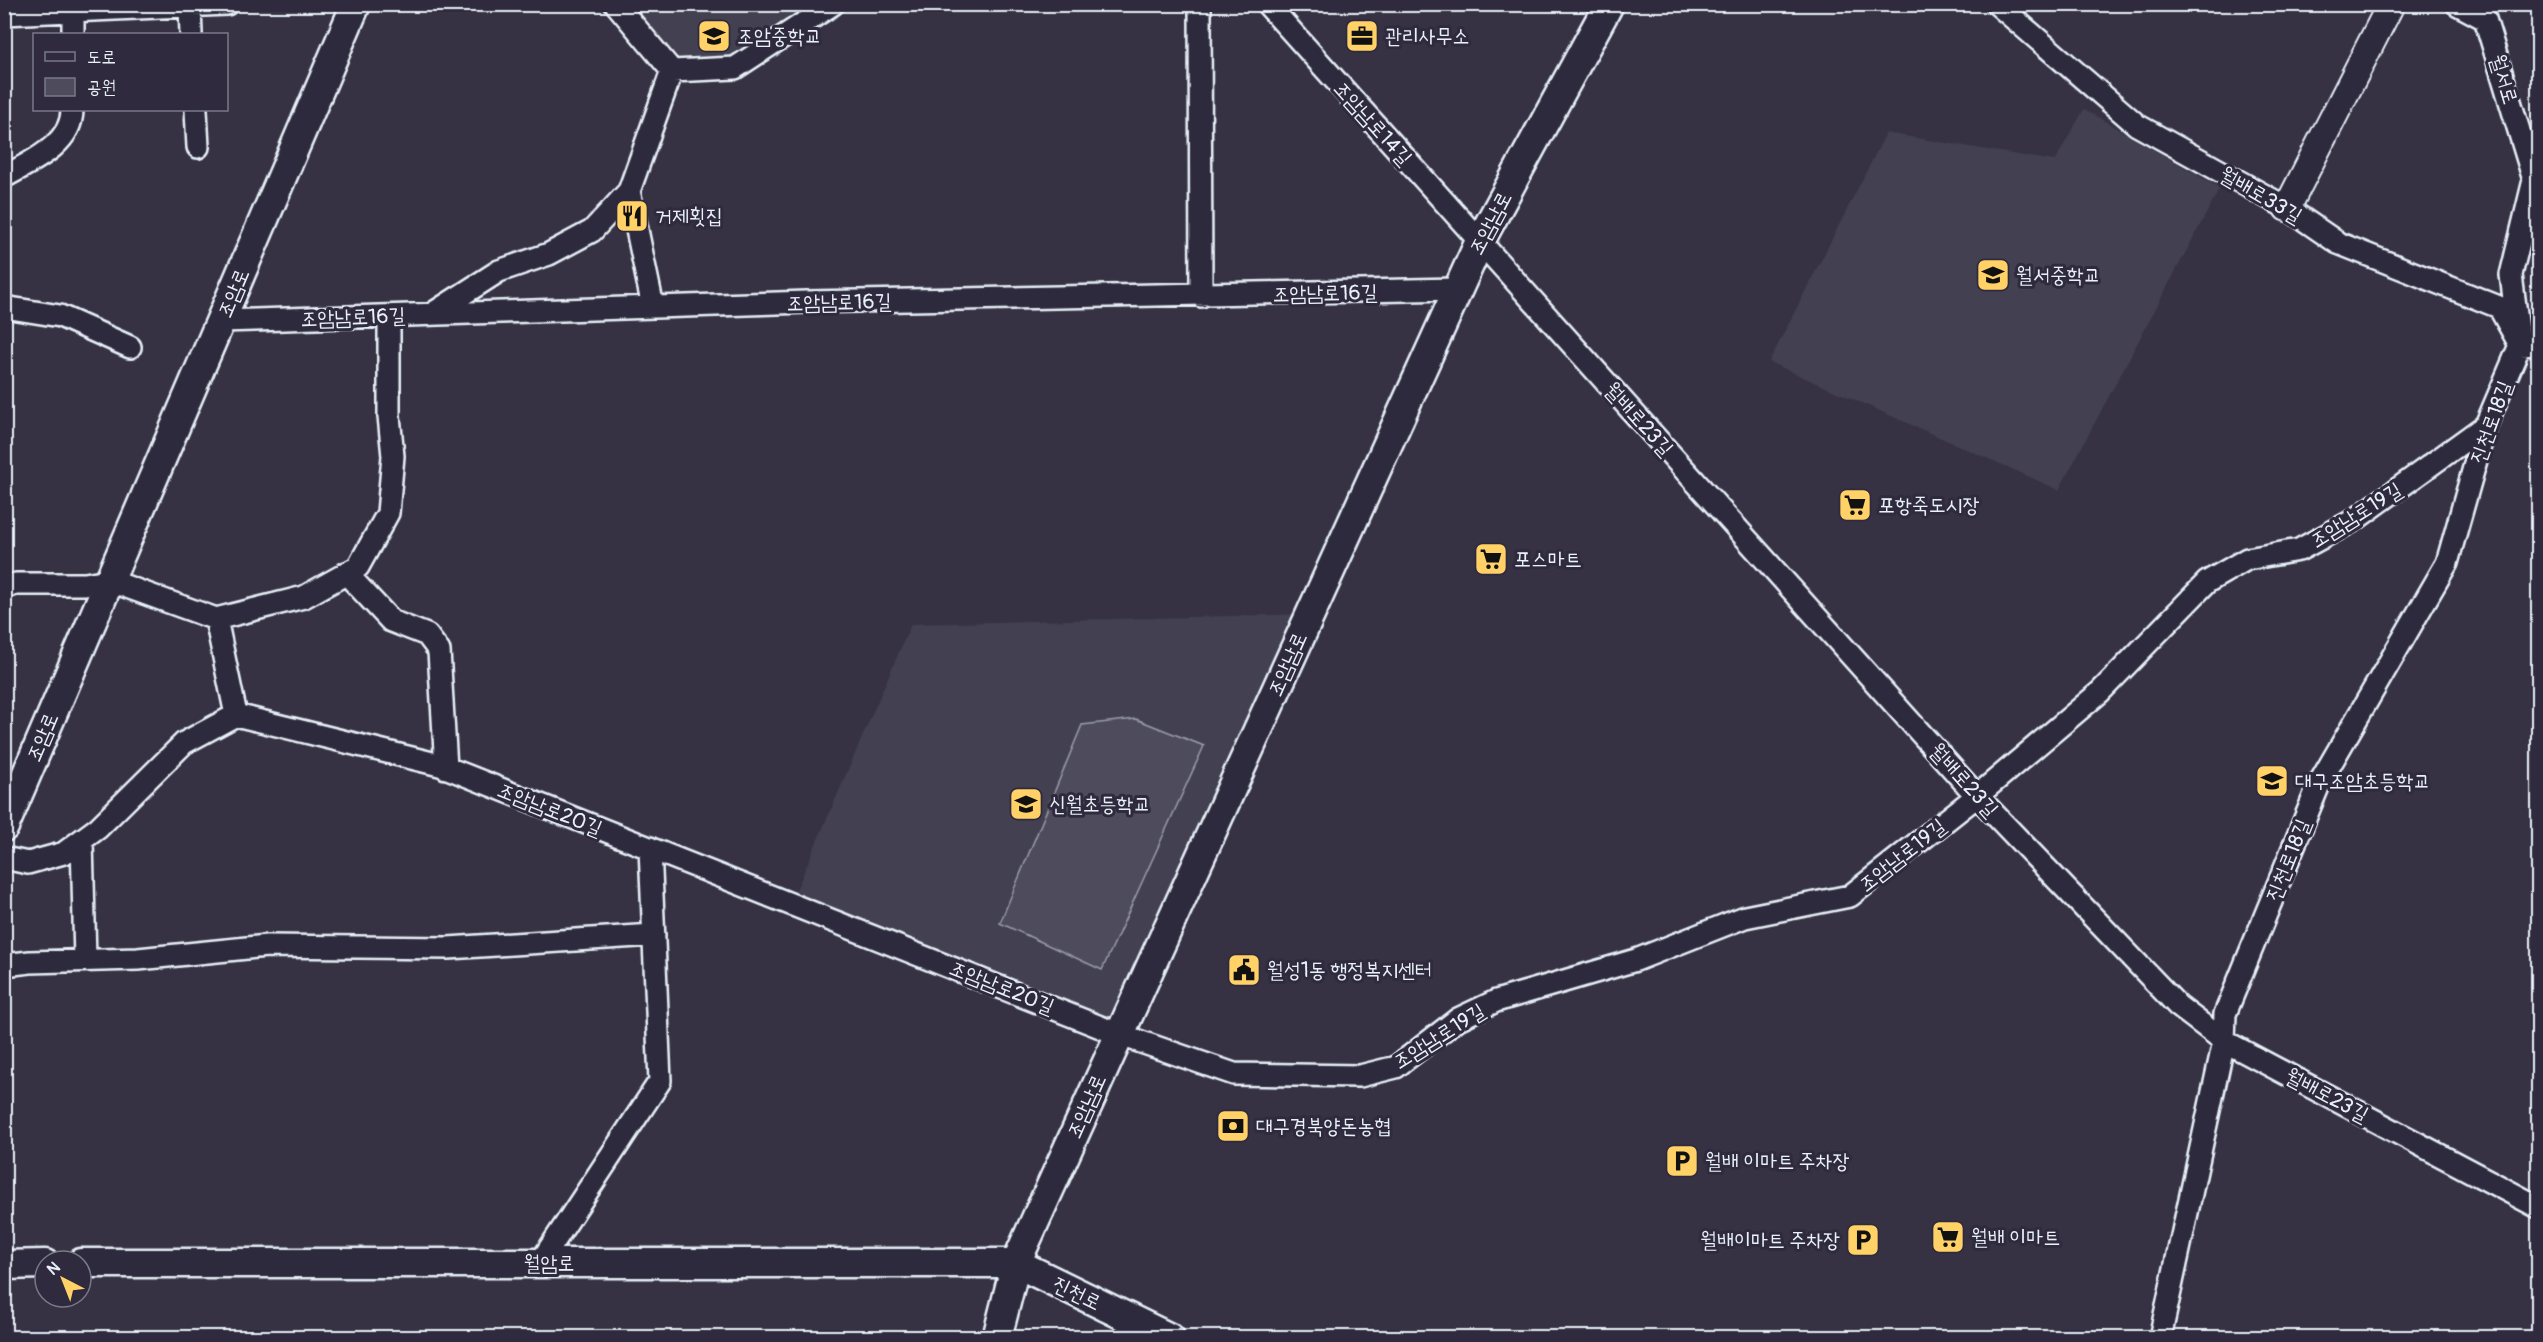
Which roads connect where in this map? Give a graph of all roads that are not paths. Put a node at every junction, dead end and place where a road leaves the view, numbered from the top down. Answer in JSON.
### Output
{"nodes":[{"id":1,"x":227,"y":4,"type":"edge"},
{"id":2,"x":356,"y":4,"type":"edge"},
{"id":3,"x":616,"y":4,"type":"edge"},
{"id":4,"x":833,"y":4,"type":"edge"},
{"id":5,"x":1200,"y":4,"type":"edge"},
{"id":6,"x":1267,"y":4,"type":"edge"},
{"id":7,"x":1609,"y":4,"type":"edge"},
{"id":8,"x":1997,"y":4,"type":"edge"},
{"id":9,"x":2391,"y":4,"type":"edge"},
{"id":10,"x":2457,"y":4,"type":"edge"},
{"id":11,"x":190,"y":6,"type":"junction"},
{"id":12,"x":73,"y":11,"type":"junction"},
{"id":13,"x":4,"y":14,"type":"edge"},
{"id":14,"x":73,"y":33,"type":"edge"},
{"id":15,"x":192,"y":33,"type":"edge"},
{"id":16,"x":672,"y":71,"type":"junction"},
{"id":17,"x":72,"y":111,"type":"edge"},
{"id":18,"x":196,"y":111,"type":"edge"},
{"id":19,"x":198,"y":147,"type":"dead end"},
{"id":20,"x":4,"y":177,"type":"edge"},
{"id":21,"x":629,"y":191,"type":"junction"},
{"id":22,"x":2287,"y":208,"type":"junction"},
{"id":23,"x":1480,"y":241,"type":"junction"},
{"id":24,"x":1457,"y":289,"type":"junction"},
{"id":25,"x":1201,"y":296,"type":"junction"},
{"id":26,"x":653,"y":307,"type":"junction"},
{"id":27,"x":4,"y":308,"type":"edge"},
{"id":28,"x":432,"y":314,"type":"junction"},
{"id":29,"x":389,"y":316,"type":"junction"},
{"id":30,"x":220,"y":321,"type":"junction"},
{"id":31,"x":2529,"y":344,"type":"edge"},
{"id":32,"x":130,"y":347,"type":"dead end"},
{"id":33,"x":2486,"y":425,"type":"junction"},
{"id":34,"x":346,"y":573,"type":"junction"},
{"id":35,"x":108,"y":580,"type":"junction"},
{"id":36,"x":4,"y":587,"type":"edge"},
{"id":37,"x":216,"y":618,"type":"junction"},
{"id":38,"x":236,"y":715,"type":"junction"},
{"id":39,"x":446,"y":768,"type":"junction"},
{"id":40,"x":1977,"y":796,"type":"junction"},
{"id":41,"x":4,"y":827,"type":"edge"},
{"id":42,"x":82,"y":840,"type":"junction"},
{"id":43,"x":650,"y":848,"type":"junction"},
{"id":44,"x":4,"y":858,"type":"edge"},
{"id":45,"x":654,"y":935,"type":"junction"},
{"id":46,"x":85,"y":960,"type":"junction"},
{"id":47,"x":4,"y":965,"type":"edge"},
{"id":48,"x":1118,"y":1034,"type":"junction"},
{"id":49,"x":2224,"y":1041,"type":"junction"},
{"id":50,"x":2538,"y":1207,"type":"edge"},
{"id":51,"x":93,"y":1263,"type":"edge"},
{"id":52,"x":540,"y":1263,"type":"junction"},
{"id":53,"x":1016,"y":1263,"type":"junction"},
{"id":54,"x":33,"y":1264,"type":"edge"},
{"id":55,"x":4,"y":1265,"type":"edge"},
{"id":56,"x":997,"y":1338,"type":"edge"},
{"id":57,"x":1170,"y":1338,"type":"edge"},
{"id":58,"x":2160,"y":1338,"type":"edge"}],
"edges":[{"from":1,"to":11,"type":"street"},
{"from":2,"to":30,"type":"main road","name":"조암로"},
{"from":3,"to":16,"type":"street"},
{"from":4,"to":16,"type":"street"},
{"from":5,"to":25,"type":"street"},
{"from":6,"to":23,"type":"street","name":"조암남로14길"},
{"from":7,"to":23,"type":"main road","name":"조암남로"},
{"from":8,"to":22,"type":"street","name":"월배로33길"},
{"from":9,"to":22,"type":"street"},
{"from":10,"to":31,"type":"street","name":"월서로"},
{"from":11,"to":12,"type":"street"},
{"from":11,"to":15,"type":"street"},
{"from":12,"to":13,"type":"street"},
{"from":12,"to":14,"type":"street"},
{"from":16,"to":21,"type":"street"},
{"from":17,"to":20,"type":"street"},
{"from":18,"to":19,"type":"street"},
{"from":21,"to":26,"type":"street"},
{"from":21,"to":28,"type":"street"},
{"from":22,"to":31,"type":"street","name":"월배로33길"},
{"from":23,"to":24,"type":"main road","name":"조암남로"},
{"from":23,"to":40,"type":"street","name":"월배로23길"},
{"from":24,"to":25,"type":"street","name":"조암남로16길"},
{"from":24,"to":48,"type":"main road","name":"조암남로"},
{"from":25,"to":26,"type":"street","name":"조암남로16길"},
{"from":26,"to":28,"type":"street","name":"조암남로16길"},
{"from":27,"to":32,"type":"street"},
{"from":28,"to":29,"type":"street","name":"조암남로16길"},
{"from":29,"to":30,"type":"street","name":"조암남로16길"},
{"from":29,"to":34,"type":"street"},
{"from":30,"to":35,"type":"main road","name":"조암로"},
{"from":31,"to":33,"type":"street","name":"진천로18길"},
{"from":33,"to":40,"type":"street","name":"조암남로19길"},
{"from":33,"to":49,"type":"street","name":"진천로18길"},
{"from":34,"to":37,"type":"street"},
{"from":34,"to":39,"type":"street"},
{"from":35,"to":36,"type":"street"},
{"from":35,"to":37,"type":"street"},
{"from":35,"to":41,"type":"main road","name":"조암로"},
{"from":37,"to":38,"type":"street"},
{"from":38,"to":39,"type":"street","name":"조암남로20길"},
{"from":38,"to":42,"type":"street"},
{"from":39,"to":43,"type":"street","name":"조암남로20길"},
{"from":40,"to":48,"type":"street","name":"조암남로19길"},
{"from":40,"to":49,"type":"street","name":"월배로23길"},
{"from":42,"to":44,"type":"street"},
{"from":42,"to":46,"type":"street"},
{"from":43,"to":45,"type":"street"},
{"from":43,"to":48,"type":"street","name":"조암남로20길"},
{"from":45,"to":46,"type":"street"},
{"from":45,"to":52,"type":"street"},
{"from":46,"to":47,"type":"street"},
{"from":48,"to":53,"type":"main road","name":"조암남로"},
{"from":49,"to":50,"type":"street","name":"월배로23길"},
{"from":49,"to":58,"type":"street","name":"진천로18길"},
{"from":51,"to":52,"type":"main road","name":"월암로"},
{"from":52,"to":53,"type":"main road","name":"월암로"},
{"from":53,"to":56,"type":"main road","name":"조암남로"},
{"from":53,"to":57,"type":"main road","name":"진천로"},
{"from":54,"to":55,"type":"main road"}]}
